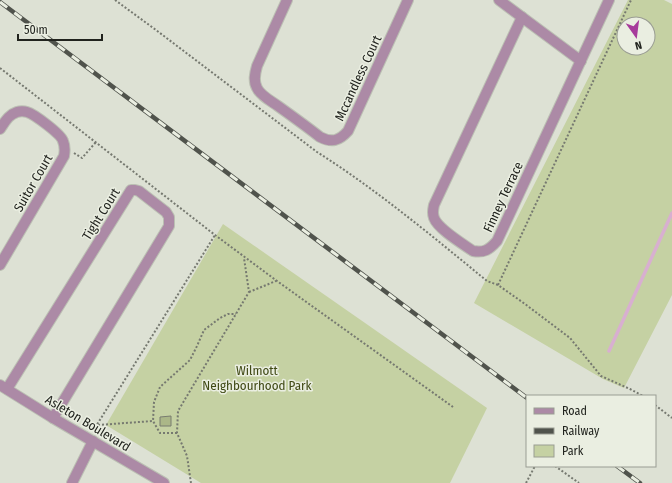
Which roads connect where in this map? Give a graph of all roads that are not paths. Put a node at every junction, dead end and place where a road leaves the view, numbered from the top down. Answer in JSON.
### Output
{"nodes":[{"id":1,"x":287,"y":0,"type":"edge"},
{"id":2,"x":408,"y":0,"type":"edge"},
{"id":3,"x":499,"y":0,"type":"edge"},
{"id":4,"x":609,"y":0,"type":"edge"},
{"id":5,"x":522,"y":17,"type":"junction"},
{"id":6,"x":581,"y":61,"type":"junction"},
{"id":7,"x":0,"y":129,"type":"edge"},
{"id":8,"x":0,"y":266,"type":"edge"},
{"id":9,"x":4,"y":387,"type":"edge"},
{"id":10,"x":53,"y":418,"type":"junction"},
{"id":11,"x":90,"y":440,"type":"junction"},
{"id":12,"x":72,"y":483,"type":"edge"},
{"id":13,"x":164,"y":483,"type":"edge"}],
"edges":[{"from":1,"to":2,"type":"street","name":"Mccandless Court"},
{"from":3,"to":5,"type":"street"},
{"from":4,"to":6,"type":"street","name":"Finney Terrace"},
{"from":5,"to":6,"type":"street"},
{"from":5,"to":6,"type":"street","name":"Finney Terrace"},
{"from":7,"to":8,"type":"street","name":"Suitor Court"},
{"from":9,"to":10,"type":"street","name":"Asleton Boulevard"},
{"from":9,"to":10,"type":"street","name":"Tight Court"},
{"from":10,"to":11,"type":"street","name":"Asleton Boulevard"},
{"from":11,"to":12,"type":"street"},
{"from":11,"to":13,"type":"street","name":"Asleton Boulevard"}]}
